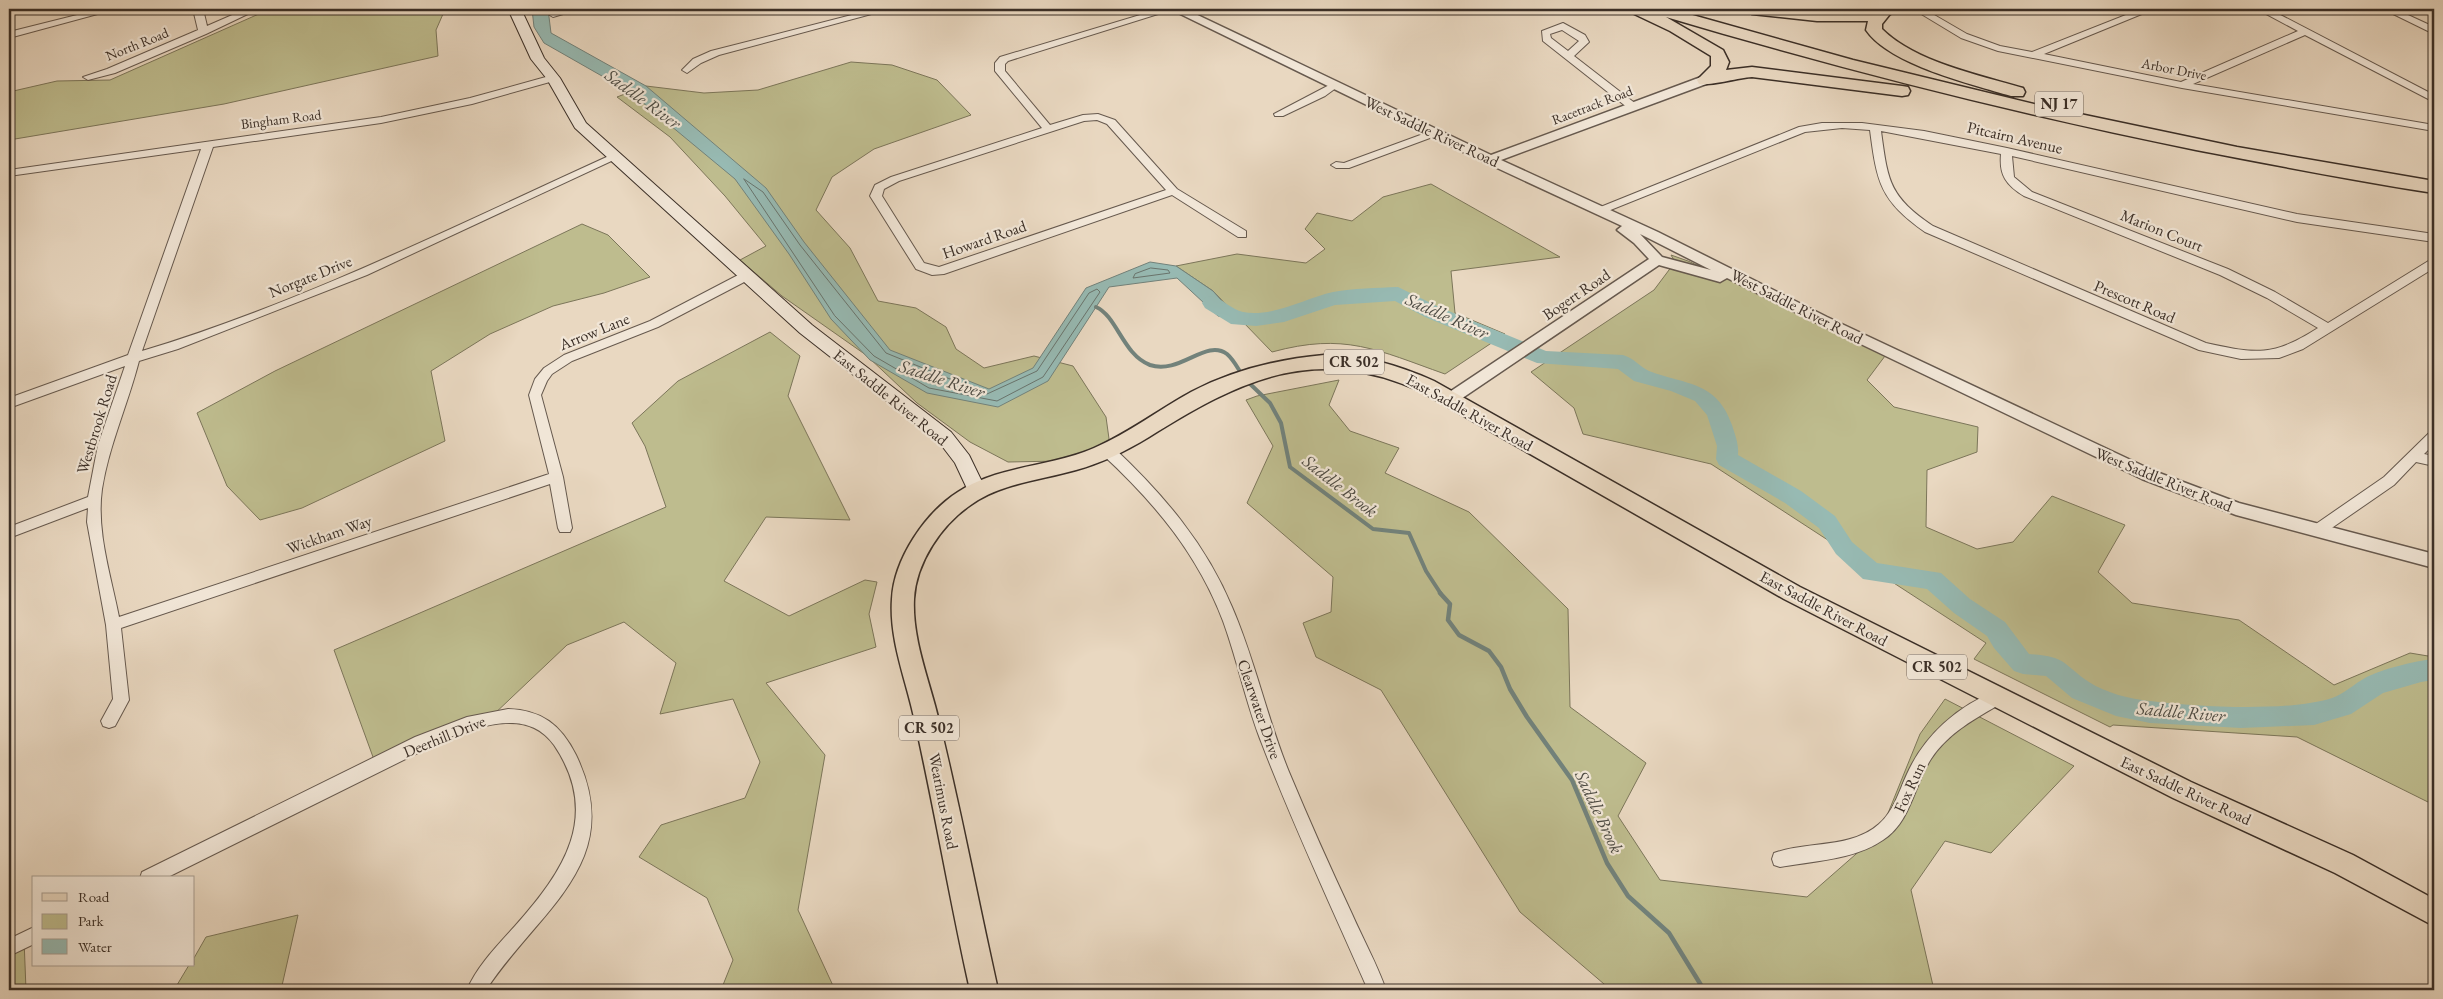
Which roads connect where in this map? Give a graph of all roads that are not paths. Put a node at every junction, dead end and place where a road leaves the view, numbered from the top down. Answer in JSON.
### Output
{"nodes":[{"id":1,"x":111,"y":9,"type":"edge"},
{"id":2,"x":198,"y":9,"type":"edge"},
{"id":3,"x":514,"y":9,"type":"edge"},
{"id":4,"x":575,"y":9,"type":"edge"},
{"id":5,"x":885,"y":9,"type":"edge"},
{"id":6,"x":1178,"y":9,"type":"edge"},
{"id":7,"x":1636,"y":9,"type":"edge"},
{"id":8,"x":1655,"y":9,"type":"edge"},
{"id":9,"x":1690,"y":9,"type":"edge"},
{"id":10,"x":1752,"y":9,"type":"edge"},
{"id":11,"x":1918,"y":9,"type":"edge"},
{"id":12,"x":2149,"y":9,"type":"edge"},
{"id":13,"x":2262,"y":9,"type":"edge"},
{"id":14,"x":2388,"y":9,"type":"edge"},
{"id":15,"x":250,"y":11,"type":"dead end"},
{"id":16,"x":1890,"y":12,"type":"edge"},
{"id":17,"x":553,"y":14,"type":"dead end"},
{"id":18,"x":2306,"y":31,"type":"junction"},
{"id":19,"x":2434,"y":31,"type":"edge"},
{"id":20,"x":203,"y":32,"type":"junction"},
{"id":21,"x":9,"y":35,"type":"edge"},
{"id":22,"x":2033,"y":55,"type":"junction"},
{"id":23,"x":1568,"y":56,"type":"dead end"},
{"id":24,"x":687,"y":70,"type":"dead end"},
{"id":25,"x":88,"y":76,"type":"dead end"},
{"id":26,"x":553,"y":78,"type":"junction"},
{"id":27,"x":1705,"y":80,"type":"junction"},
{"id":28,"x":1336,"y":85,"type":"junction"},
{"id":29,"x":2182,"y":86,"type":"junction"},
{"id":30,"x":2434,"y":99,"type":"edge"},
{"id":31,"x":2057,"y":104,"type":"junction"},
{"id":32,"x":1632,"y":106,"type":"junction"},
{"id":33,"x":1279,"y":114,"type":"dead end"},
{"id":34,"x":2434,"y":128,"type":"edge"},
{"id":35,"x":1048,"y":129,"type":"junction"},
{"id":36,"x":1875,"y":129,"type":"junction"},
{"id":37,"x":1434,"y":133,"type":"junction"},
{"id":38,"x":2173,"y":140,"type":"junction"},
{"id":39,"x":209,"y":143,"type":"junction"},
{"id":40,"x":2007,"y":151,"type":"junction"},
{"id":41,"x":615,"y":157,"type":"junction"},
{"id":42,"x":1491,"y":159,"type":"junction"},
{"id":43,"x":1336,"y":165,"type":"dead end"},
{"id":44,"x":9,"y":173,"type":"edge"},
{"id":45,"x":2434,"y":175,"type":"edge"},
{"id":46,"x":2434,"y":187,"type":"edge"},
{"id":47,"x":1173,"y":191,"type":"junction"},
{"id":48,"x":1599,"y":210,"type":"junction"},
{"id":49,"x":1242,"y":234,"type":"dead end"},
{"id":50,"x":2434,"y":238,"type":"edge"},
{"id":51,"x":1657,"y":260,"type":"junction"},
{"id":52,"x":2434,"y":262,"type":"edge"},
{"id":53,"x":2423,"y":269,"type":"junction"},
{"id":54,"x":746,"y":276,"type":"junction"},
{"id":55,"x":2434,"y":276,"type":"edge"},
{"id":56,"x":1758,"y":287,"type":"junction"},
{"id":57,"x":2327,"y":328,"type":"junction"},
{"id":58,"x":134,"y":358,"type":"junction"},
{"id":59,"x":1459,"y":393,"type":"junction"},
{"id":60,"x":9,"y":403,"type":"edge"},
{"id":61,"x":2434,"y":436,"type":"edge"},
{"id":62,"x":1108,"y":451,"type":"junction"},
{"id":63,"x":2414,"y":457,"type":"junction"},
{"id":64,"x":2434,"y":461,"type":"edge"},
{"id":65,"x":556,"y":477,"type":"junction"},
{"id":66,"x":977,"y":490,"type":"junction"},
{"id":67,"x":94,"y":500,"type":"junction"},
{"id":68,"x":565,"y":528,"type":"dead end"},
{"id":69,"x":2318,"y":530,"type":"junction"},
{"id":70,"x":9,"y":533,"type":"edge"},
{"id":71,"x":2434,"y":561,"type":"edge"},
{"id":72,"x":113,"y":625,"type":"junction"},
{"id":73,"x":1997,"y":698,"type":"junction"},
{"id":74,"x":109,"y":721,"type":"dead end"},
{"id":75,"x":1780,"y":859,"type":"dead end"},
{"id":76,"x":152,"y":876,"type":"edge"},
{"id":77,"x":2434,"y":913,"type":"edge"},
{"id":78,"x":32,"y":936,"type":"edge"},
{"id":79,"x":9,"y":948,"type":"edge"},
{"id":80,"x":476,"y":990,"type":"edge"},
{"id":81,"x":984,"y":990,"type":"edge"},
{"id":82,"x":1377,"y":990,"type":"edge"}],
"edges":[{"from":1,"to":21,"type":"street"},
{"from":2,"to":20,"type":"street"},
{"from":3,"to":26,"type":"main road","name":"East Saddle River Road"},
{"from":4,"to":17,"type":"street"},
{"from":5,"to":24,"type":"street"},
{"from":6,"to":28,"type":"street","name":"West Saddle River Road"},
{"from":6,"to":35,"type":"street"},
{"from":7,"to":27,"type":"highway"},
{"from":8,"to":38,"type":"highway","number":"NJ 17"},
{"from":9,"to":31,"type":"highway","number":"NJ 17"},
{"from":10,"to":16,"type":"highway"},
{"from":11,"to":22,"type":"street","name":"Arbor Drive"},
{"from":12,"to":22,"type":"street"},
{"from":13,"to":18,"type":"street"},
{"from":14,"to":19,"type":"street"},
{"from":15,"to":20,"type":"street","name":"North Road"},
{"from":16,"to":31,"type":"highway"},
{"from":18,"to":29,"type":"street"},
{"from":18,"to":30,"type":"street"},
{"from":20,"to":25,"type":"street","name":"North Road"},
{"from":22,"to":29,"type":"street","name":"Arbor Drive"},
{"from":23,"to":32,"type":"street"},
{"from":26,"to":39,"type":"street","name":"Bingham Road"},
{"from":26,"to":41,"type":"main road","name":"East Saddle River Road"},
{"from":27,"to":32,"type":"street","name":"Racetrack Road"},
{"from":27,"to":38,"type":"highway"},
{"from":28,"to":33,"type":"street"},
{"from":28,"to":37,"type":"street","name":"West Saddle River Road"},
{"from":29,"to":34,"type":"street","name":"Arbor Drive"},
{"from":31,"to":45,"type":"highway","number":"NJ 17"},
{"from":32,"to":42,"type":"street","name":"Racetrack Road"},
{"from":35,"to":47,"type":"street"},
{"from":35,"to":47,"type":"street","name":"Howard Road"},
{"from":36,"to":40,"type":"street","name":"Pitcairn Avenue"},
{"from":36,"to":48,"type":"street","name":"Pitcairn Avenue"},
{"from":36,"to":57,"type":"street","name":"Prescott Road"},
{"from":37,"to":42,"type":"street","name":"West Saddle River Road"},
{"from":37,"to":43,"type":"street"},
{"from":38,"to":46,"type":"highway","number":"NJ 17"},
{"from":39,"to":44,"type":"street","name":"Bingham Road"},
{"from":39,"to":58,"type":"street","name":"Westbrook Road"},
{"from":40,"to":50,"type":"street","name":"Pitcairn Avenue"},
{"from":40,"to":57,"type":"street","name":"Marion Court"},
{"from":41,"to":54,"type":"main road","name":"East Saddle River Road"},
{"from":41,"to":58,"type":"street","name":"Norgate Drive"},
{"from":42,"to":48,"type":"street","name":"West Saddle River Road"},
{"from":47,"to":49,"type":"street"},
{"from":48,"to":51,"type":"street"},
{"from":48,"to":56,"type":"street","name":"West Saddle River Road"},
{"from":51,"to":56,"type":"street"},
{"from":51,"to":59,"type":"street","name":"Bogert Road"},
{"from":52,"to":53,"type":"street","name":"Prescott Road"},
{"from":53,"to":55,"type":"street"},
{"from":53,"to":57,"type":"street","name":"Prescott Road"},
{"from":54,"to":65,"type":"street","name":"Arrow Lane"},
{"from":54,"to":66,"type":"main road","name":"East Saddle River Road"},
{"from":56,"to":69,"type":"street","name":"West Saddle River Road"},
{"from":58,"to":60,"type":"street","name":"Norgate Drive"},
{"from":58,"to":67,"type":"street","name":"Westbrook Road"},
{"from":59,"to":62,"type":"main road","name":"East Saddle River Road","number":"CR 502"},
{"from":59,"to":73,"type":"main road","name":"East Saddle River Road","number":"CR 502"},
{"from":61,"to":63,"type":"street"},
{"from":62,"to":66,"type":"main road","name":"East Saddle River Road","number":"CR 502"},
{"from":62,"to":82,"type":"street","name":"Clearwater Drive"},
{"from":63,"to":64,"type":"street"},
{"from":63,"to":69,"type":"street"},
{"from":65,"to":68,"type":"street","name":"Arrow Lane"},
{"from":65,"to":72,"type":"street","name":"Wickham Way"},
{"from":66,"to":81,"type":"main road","name":"Wearimus Road","number":"CR 502"},
{"from":67,"to":70,"type":"street"},
{"from":67,"to":72,"type":"street","name":"Westbrook Road"},
{"from":69,"to":71,"type":"street","name":"West Saddle River Road"},
{"from":72,"to":74,"type":"street","name":"Westbrook Road"},
{"from":73,"to":75,"type":"street","name":"Fox Run"},
{"from":73,"to":77,"type":"main road","name":"East Saddle River Road","number":"CR 502"},
{"from":76,"to":80,"type":"street","name":"Deerhill Drive"},
{"from":78,"to":79,"type":"street"}]}
